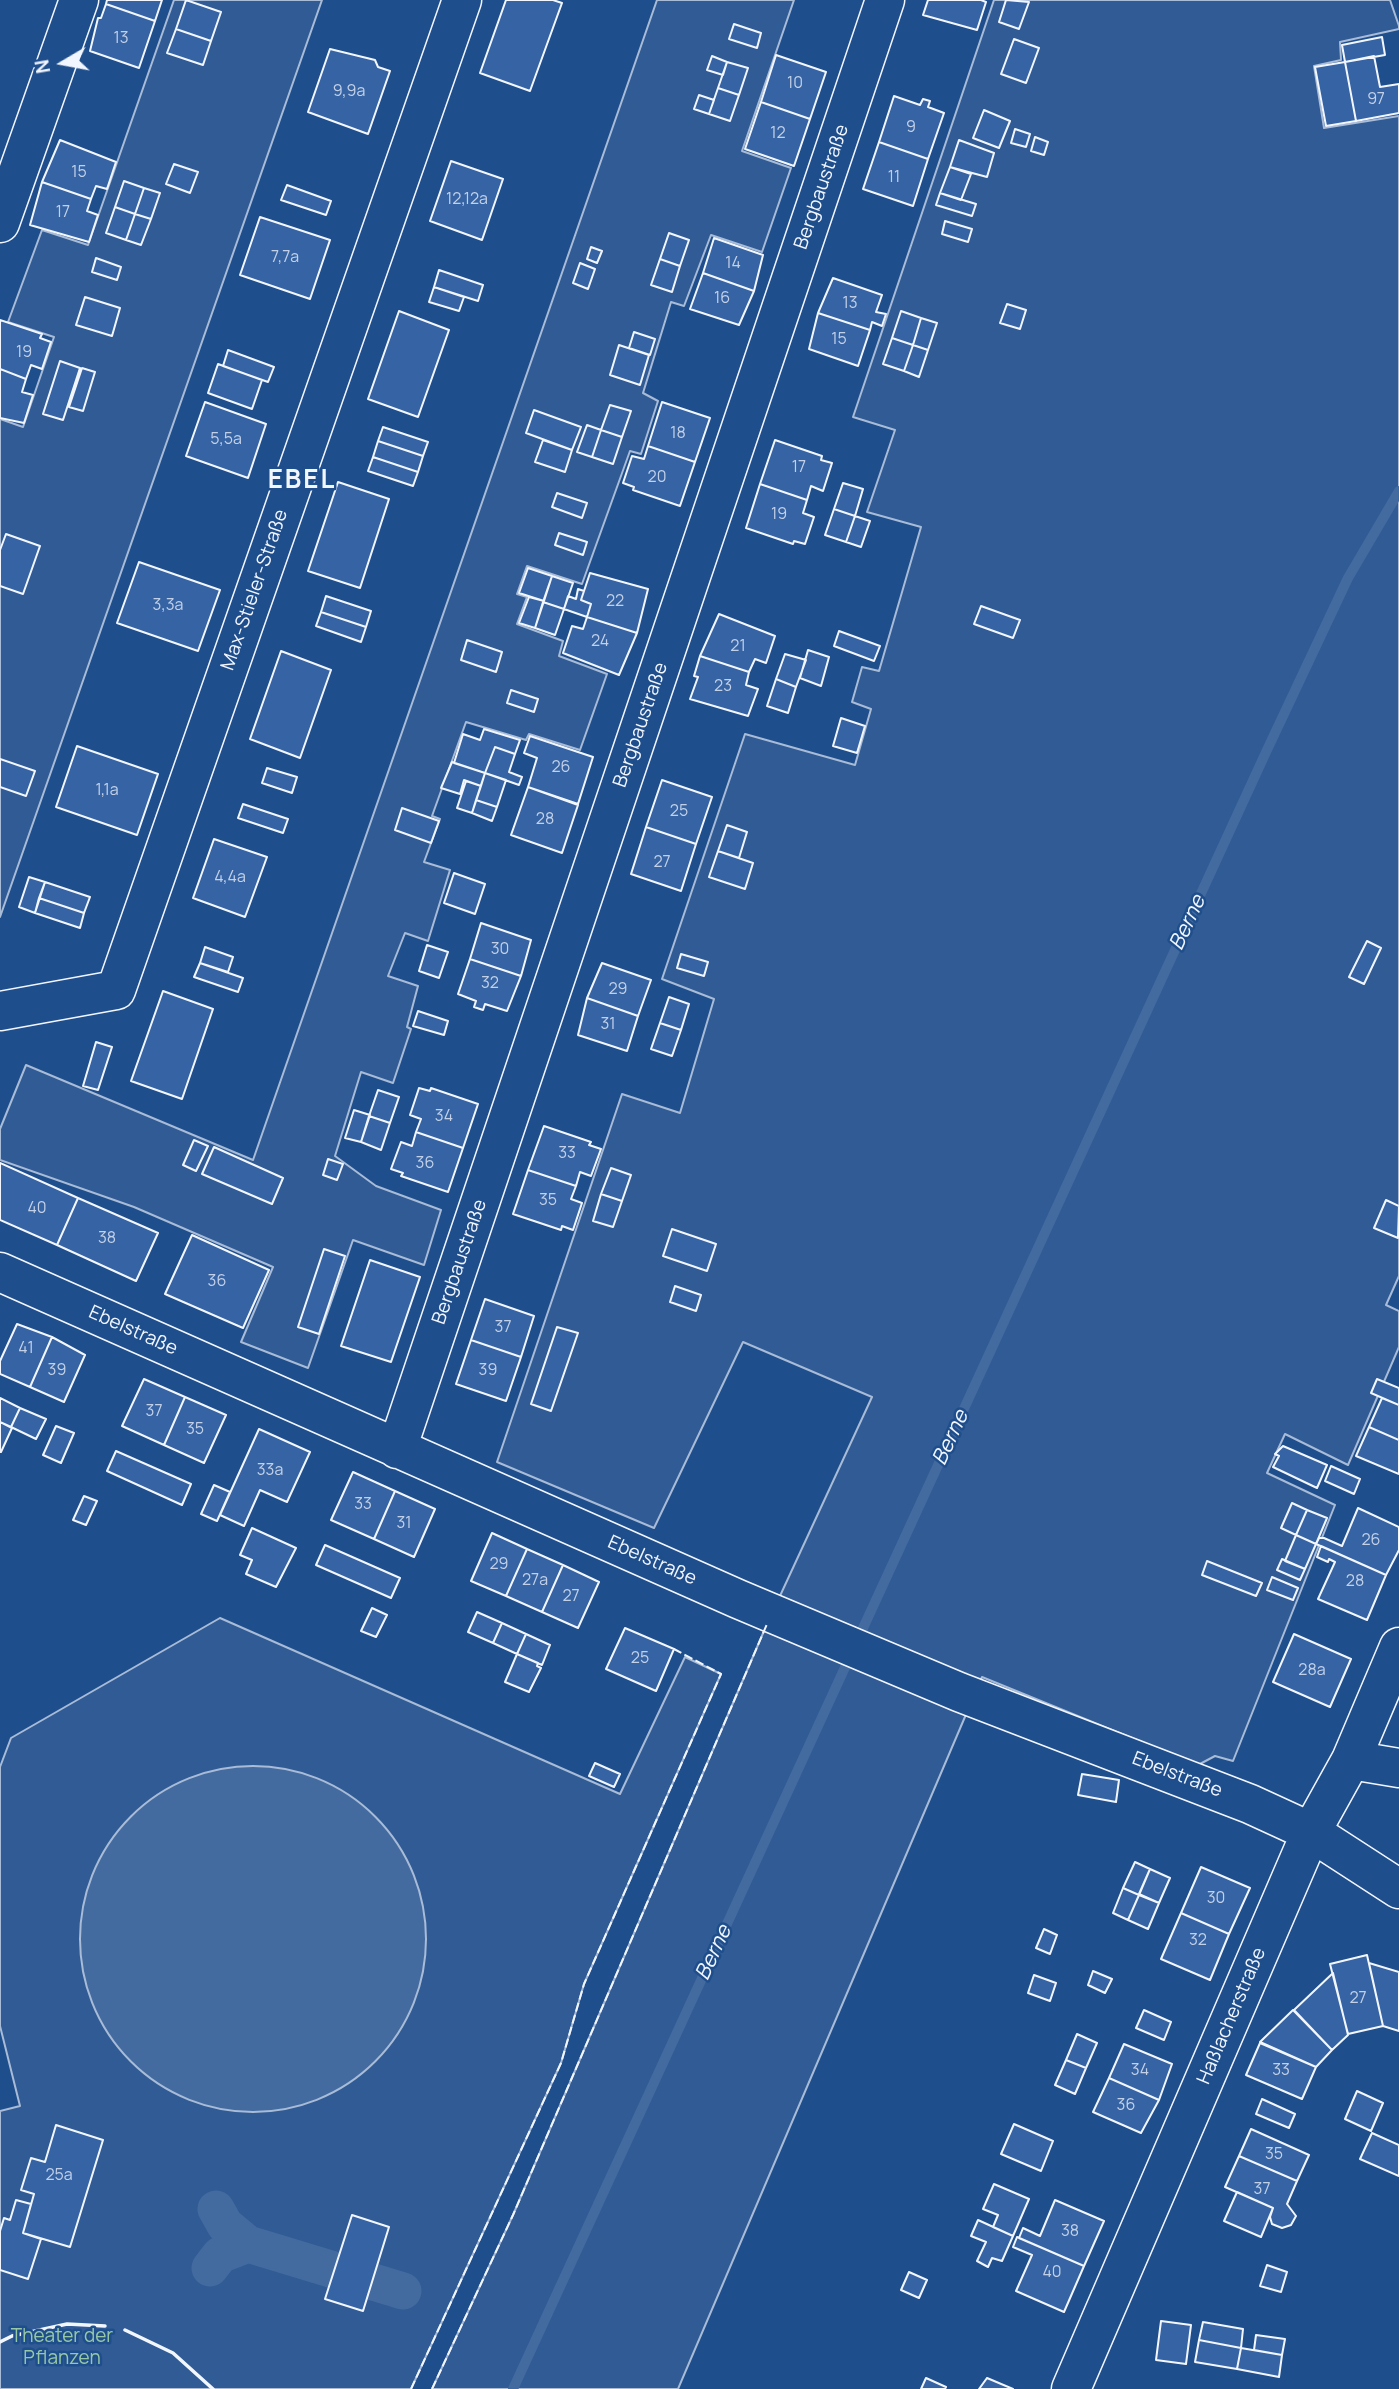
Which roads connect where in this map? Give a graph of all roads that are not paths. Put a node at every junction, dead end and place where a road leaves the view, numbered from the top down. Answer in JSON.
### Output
{"nodes":[{"id":1,"x":79,"y":0,"type":"edge"},
{"id":2,"x":462,"y":0,"type":"edge"},
{"id":3,"x":884,"y":0,"type":"edge"},
{"id":4,"x":0,"y":223,"type":"edge"},
{"id":5,"x":0,"y":1011,"type":"edge"},
{"id":6,"x":0,"y":1272,"type":"edge"},
{"id":7,"x":397,"y":1449,"type":"junction"},
{"id":8,"x":1399,"y":1647,"type":"edge"},
{"id":9,"x":1351,"y":1760,"type":"junction"},
{"id":10,"x":1399,"y":1768,"type":"edge"},
{"id":11,"x":1311,"y":1832,"type":"junction"},
{"id":12,"x":1399,"y":1889,"type":"edge"},
{"id":13,"x":1071,"y":2389,"type":"edge"}],
"edges":[{"from":1,"to":4,"type":"street"},
{"from":2,"to":5,"type":"street","name":"Max-Stieler-Straße"},
{"from":3,"to":7,"type":"street","name":"Bergbaustraße"},
{"from":6,"to":7,"type":"street","name":"Ebelstraße"},
{"from":7,"to":11,"type":"street","name":"Ebelstraße"},
{"from":8,"to":9,"type":"street","name":"Haßlacherstraße"},
{"from":9,"to":10,"type":"street"},
{"from":9,"to":11,"type":"street","name":"Haßlacherstraße"},
{"from":11,"to":12,"type":"street","name":"Ebelstraße"},
{"from":11,"to":13,"type":"street","name":"Haßlacherstraße"}]}
